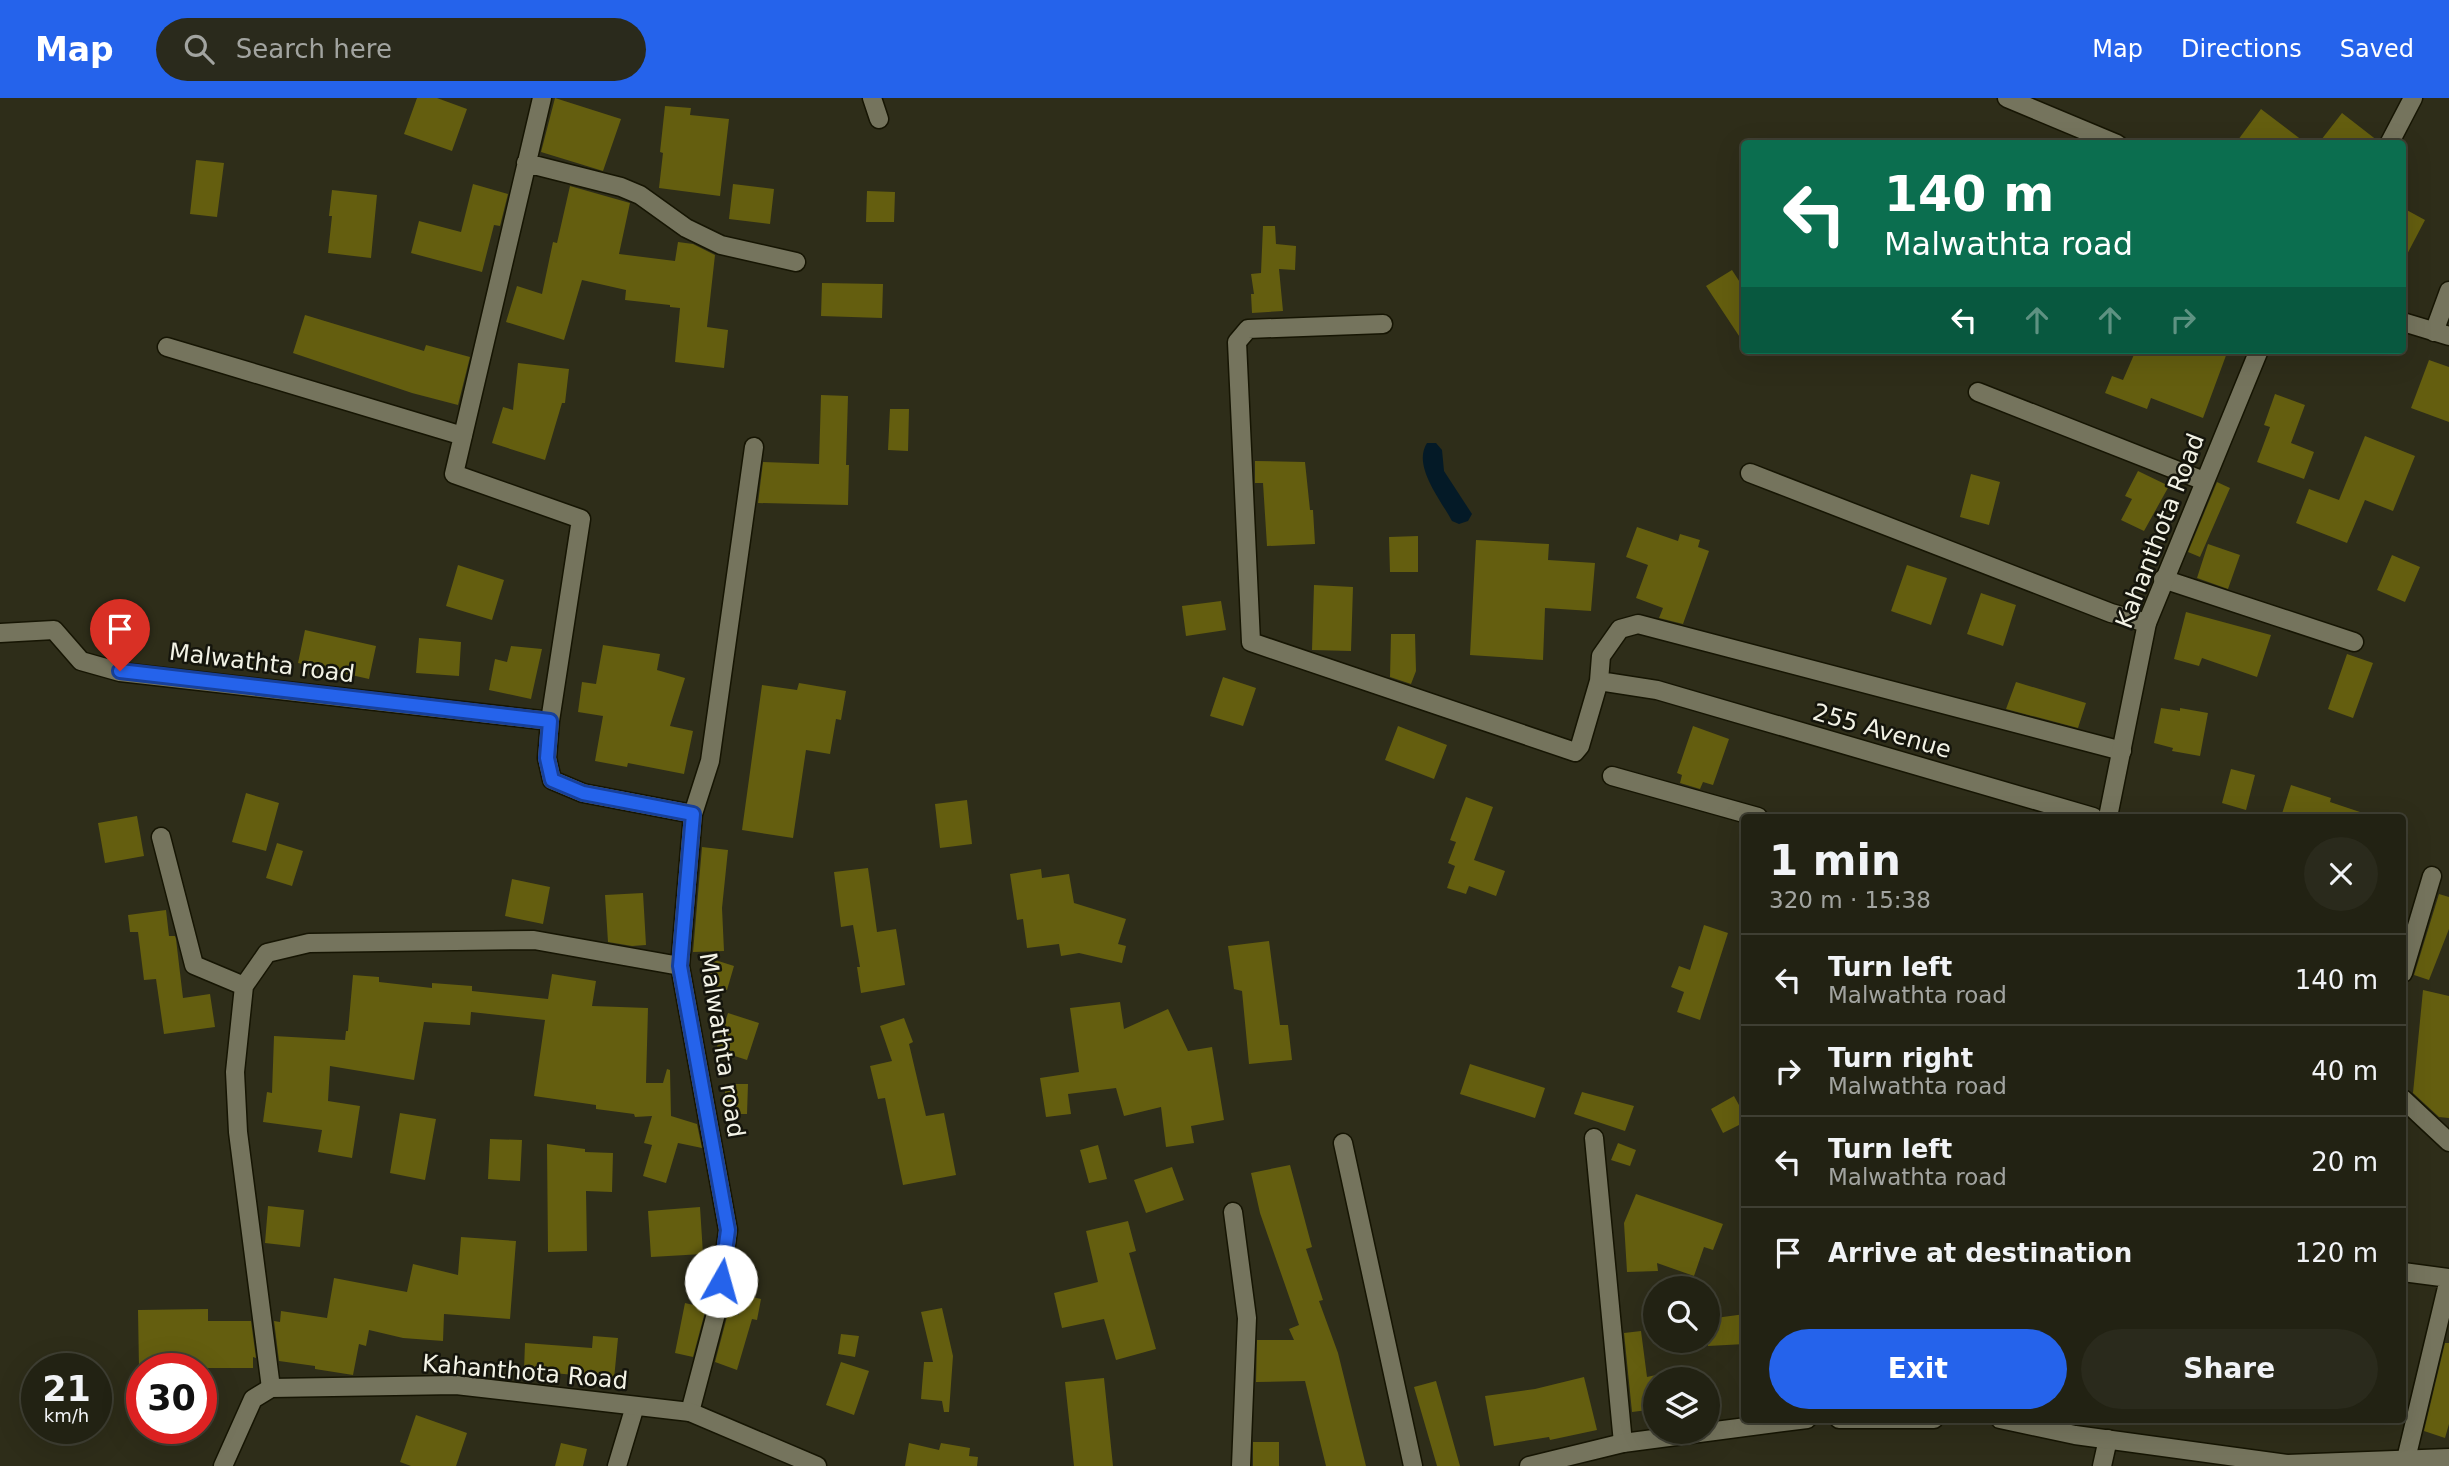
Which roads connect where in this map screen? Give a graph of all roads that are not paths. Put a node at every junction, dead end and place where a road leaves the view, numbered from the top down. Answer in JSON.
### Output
{"nodes":[{"id":1,"x":542,"y":98,"type":"edge"},
{"id":2,"x":872,"y":98,"type":"edge"},
{"id":3,"x":2007,"y":98,"type":"edge"},
{"id":4,"x":2413,"y":98,"type":"edge"},
{"id":5,"x":879,"y":120,"type":"dead end"},
{"id":6,"x":2107,"y":140,"type":"edge"},
{"id":7,"x":2391,"y":140,"type":"edge"},
{"id":8,"x":526,"y":163,"type":"junction"},
{"id":9,"x":796,"y":262,"type":"dead end"},
{"id":10,"x":2449,"y":291,"type":"edge"},
{"id":11,"x":2406,"y":323,"type":"edge"},
{"id":12,"x":1383,"y":324,"type":"dead end"},
{"id":13,"x":2442,"y":334,"type":"edge"},
{"id":14,"x":167,"y":347,"type":"dead end"},
{"id":15,"x":2257,"y":354,"type":"edge"},
{"id":16,"x":1978,"y":392,"type":"dead end"},
{"id":17,"x":463,"y":436,"type":"junction"},
{"id":18,"x":754,"y":447,"type":"dead end"},
{"id":19,"x":1749,"y":473,"type":"dead end"},
{"id":20,"x":2204,"y":481,"type":"junction"},
{"id":21,"x":2163,"y":579,"type":"junction"},
{"id":22,"x":2147,"y":623,"type":"junction"},
{"id":23,"x":0,"y":633,"type":"edge"},
{"id":24,"x":2354,"y":642,"type":"dead end"},
{"id":25,"x":1599,"y":681,"type":"junction"},
{"id":26,"x":550,"y":721,"type":"junction"},
{"id":27,"x":2122,"y":751,"type":"junction"},
{"id":28,"x":1612,"y":776,"type":"dead end"},
{"id":29,"x":693,"y":814,"type":"junction"},
{"id":30,"x":1747,"y":814,"type":"edge"},
{"id":31,"x":2083,"y":814,"type":"edge"},
{"id":32,"x":2109,"y":814,"type":"edge"},
{"id":33,"x":161,"y":837,"type":"dead end"},
{"id":34,"x":2432,"y":876,"type":"dead end"},
{"id":35,"x":2406,"y":963,"type":"edge"},
{"id":36,"x":680,"y":966,"type":"junction"},
{"id":37,"x":244,"y":986,"type":"junction"},
{"id":38,"x":2406,"y":1102,"type":"edge"},
{"id":39,"x":1594,"y":1138,"type":"dead end"},
{"id":40,"x":2449,"y":1142,"type":"edge"},
{"id":41,"x":1343,"y":1143,"type":"dead end"},
{"id":42,"x":1233,"y":1212,"type":"dead end"},
{"id":43,"x":2406,"y":1272,"type":"edge"},
{"id":44,"x":2449,"y":1279,"type":"edge"},
{"id":45,"x":271,"y":1388,"type":"junction"},
{"id":46,"x":635,"y":1406,"type":"junction"},
{"id":47,"x":690,"y":1412,"type":"junction"},
{"id":48,"x":1776,"y":1423,"type":"edge"},
{"id":49,"x":2019,"y":1423,"type":"edge"},
{"id":50,"x":2108,"y":1439,"type":"junction"},
{"id":51,"x":1623,"y":1443,"type":"junction"},
{"id":52,"x":2449,"y":1458,"type":"edge"},
{"id":53,"x":2406,"y":1459,"type":"junction"},
{"id":54,"x":2426,"y":1462,"type":"edge"},
{"id":55,"x":2287,"y":1465,"type":"edge"},
{"id":56,"x":223,"y":1466,"type":"edge"},
{"id":57,"x":617,"y":1466,"type":"edge"},
{"id":58,"x":817,"y":1466,"type":"edge"},
{"id":59,"x":1241,"y":1466,"type":"edge"},
{"id":60,"x":1413,"y":1466,"type":"edge"},
{"id":61,"x":1530,"y":1466,"type":"edge"},
{"id":62,"x":2102,"y":1466,"type":"edge"}],
"edges":[{"from":1,"to":8,"type":"street"},
{"from":2,"to":5,"type":"street"},
{"from":3,"to":6,"type":"street"},
{"from":4,"to":7,"type":"street"},
{"from":8,"to":9,"type":"street"},
{"from":8,"to":17,"type":"street"},
{"from":10,"to":13,"type":"street"},
{"from":11,"to":13,"type":"street"},
{"from":12,"to":25,"type":"street"},
{"from":14,"to":17,"type":"street"},
{"from":15,"to":20,"type":"street","name":"Kahanthota Road"},
{"from":16,"to":20,"type":"street"},
{"from":17,"to":26,"type":"street"},
{"from":18,"to":29,"type":"street","name":"Malwathta road"},
{"from":19,"to":22,"type":"street"},
{"from":20,"to":21,"type":"street","name":"Kahanthota Road"},
{"from":21,"to":22,"type":"street","name":"Kahanthota Road"},
{"from":21,"to":24,"type":"street"},
{"from":22,"to":27,"type":"street","name":"Kahanthota Road"},
{"from":23,"to":26,"type":"street","name":"Malwathta road"},
{"from":25,"to":27,"type":"street"},
{"from":25,"to":31,"type":"street","name":"255 Avenue"},
{"from":26,"to":29,"type":"street"},
{"from":27,"to":32,"type":"street","name":"Kahanthota Road"},
{"from":28,"to":30,"type":"street"},
{"from":29,"to":36,"type":"street","name":"Malwathta road"},
{"from":33,"to":37,"type":"street"},
{"from":34,"to":35,"type":"street"},
{"from":36,"to":37,"type":"street"},
{"from":36,"to":47,"type":"street","name":"Malwathta road"},
{"from":37,"to":45,"type":"street"},
{"from":38,"to":40,"type":"street"},
{"from":39,"to":51,"type":"street"},
{"from":41,"to":60,"type":"street"},
{"from":42,"to":59,"type":"street"},
{"from":43,"to":44,"type":"street"},
{"from":44,"to":53,"type":"street"},
{"from":45,"to":46,"type":"street","name":"Kahanthota Road"},
{"from":45,"to":56,"type":"street"},
{"from":46,"to":47,"type":"street","name":"Kahanthota Road"},
{"from":46,"to":57,"type":"street"},
{"from":47,"to":58,"type":"street","name":"Kahanthota Road"},
{"from":48,"to":51,"type":"street"},
{"from":49,"to":50,"type":"street"},
{"from":50,"to":55,"type":"street"},
{"from":50,"to":62,"type":"street"},
{"from":51,"to":61,"type":"street"},
{"from":52,"to":54,"type":"street"},
{"from":53,"to":54,"type":"street"},
{"from":53,"to":55,"type":"street"}]}
